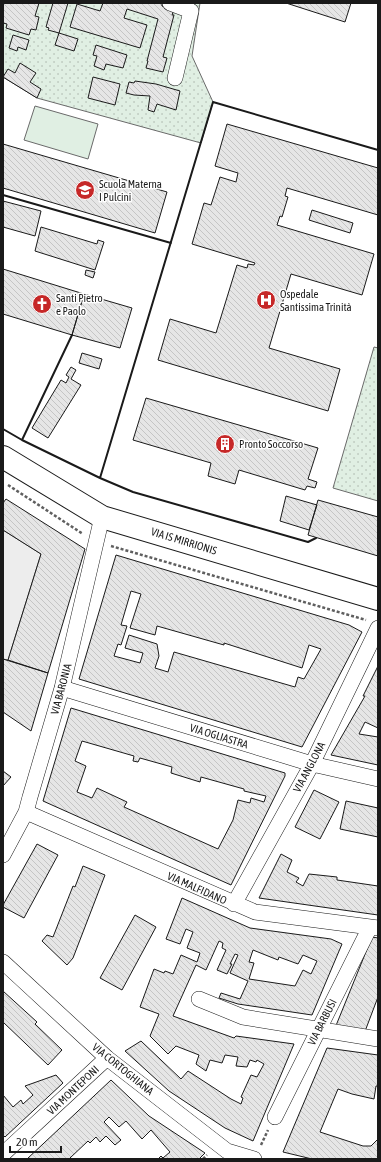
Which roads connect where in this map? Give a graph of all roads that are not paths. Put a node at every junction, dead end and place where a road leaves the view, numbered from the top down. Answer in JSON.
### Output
{"nodes":[{"id":1,"x":170,"y":3,"type":"edge"},
{"id":2,"x":175,"y":78,"type":"dead end"},
{"id":3,"x":3,"y":457,"type":"edge"},
{"id":4,"x":102,"y":517,"type":"junction"},
{"id":5,"x":378,"y":599,"type":"edge"},
{"id":6,"x":378,"y":628,"type":"edge"},
{"id":7,"x":62,"y":688,"type":"junction"},
{"id":8,"x":312,"y":764,"type":"junction"},
{"id":9,"x":378,"y":779,"type":"edge"},
{"id":10,"x":26,"y":812,"type":"junction"},
{"id":11,"x":3,"y":855,"type":"edge"},
{"id":12,"x":234,"y":904,"type":"junction"},
{"id":13,"x":374,"y":928,"type":"edge"},
{"id":14,"x":3,"y":962,"type":"edge"},
{"id":15,"x":199,"y":999,"type":"dead end"},
{"id":16,"x":318,"y":1030,"type":"junction"},
{"id":17,"x":378,"y":1039,"type":"edge"},
{"id":18,"x":107,"y":1058,"type":"junction"},
{"id":19,"x":275,"y":1117,"type":"road end"},
{"id":20,"x":257,"y":1153,"type":"edge"},
{"id":21,"x":3,"y":1154,"type":"edge"},
{"id":22,"x":218,"y":1154,"type":"edge"}],
"edges":[{"from":1,"to":2,"type":"street"},
{"from":3,"to":4,"type":"street","name":"VIA IS MIRRIONIS"},
{"from":4,"to":5,"type":"street","name":"VIA IS MIRRIONIS"},
{"from":4,"to":7,"type":"street","name":"VIA BARONIA"},
{"from":6,"to":8,"type":"street","name":"VIA ANGLONA"},
{"from":7,"to":8,"type":"street","name":"VIA OGLIASTRA"},
{"from":7,"to":10,"type":"street","name":"VIA BARONIA"},
{"from":8,"to":9,"type":"street","name":"VIA OGLIASTRA"},
{"from":8,"to":12,"type":"street","name":"VIA ANGLONA"},
{"from":10,"to":11,"type":"street","name":"VIA BARONIA"},
{"from":10,"to":12,"type":"street","name":"VIA MALFIDANO"},
{"from":12,"to":13,"type":"street","name":"VIA MALFIDANO"},
{"from":13,"to":16,"type":"street","name":"VIA BARBUSI"},
{"from":14,"to":18,"type":"street","name":"VIA CORTOGHIANA"},
{"from":15,"to":16,"type":"street"},
{"from":16,"to":17,"type":"street"},
{"from":16,"to":19,"type":"street","name":"VIA BARBUSI"},
{"from":18,"to":21,"type":"street","name":"VIA MONTEPONI"},
{"from":18,"to":22,"type":"street","name":"VIA CORTOGHIANA"},
{"from":20,"to":22,"type":"street","name":"VIA CORTOGHIANA"}]}
